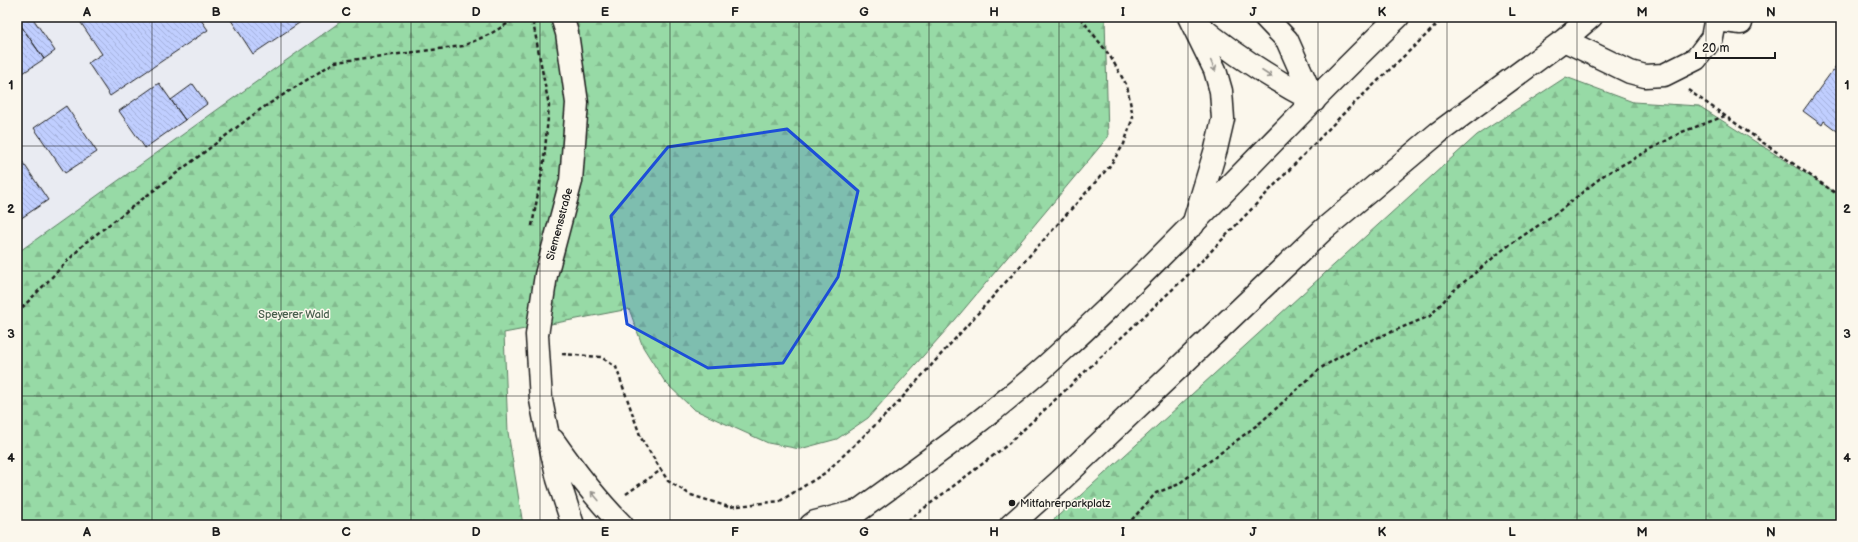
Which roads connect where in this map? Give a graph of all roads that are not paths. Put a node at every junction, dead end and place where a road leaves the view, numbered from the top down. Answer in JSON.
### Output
{"nodes":[{"id":1,"x":562,"y":17,"type":"edge"},
{"id":2,"x":1265,"y":17,"type":"edge"},
{"id":3,"x":1398,"y":17,"type":"edge"},
{"id":4,"x":1591,"y":17,"type":"edge"},
{"id":5,"x":1189,"y":18,"type":"edge"},
{"id":6,"x":1716,"y":18,"type":"edge"},
{"id":7,"x":1741,"y":23,"type":"dead end"},
{"id":8,"x":1564,"y":40,"type":"junction"},
{"id":9,"x":1314,"y":101,"type":"junction"},
{"id":10,"x":1193,"y":224,"type":"junction"},
{"id":11,"x":547,"y":431,"type":"junction"},
{"id":12,"x":852,"y":518,"type":"edge"},
{"id":13,"x":573,"y":525,"type":"edge"},
{"id":14,"x":622,"y":525,"type":"edge"},
{"id":15,"x":811,"y":525,"type":"edge"},
{"id":16,"x":1011,"y":525,"type":"edge"}],
"edges":[{"from":1,"to":11,"type":"main road","name":"Siemensstraße"},
{"from":2,"to":9,"type":"main road"},
{"from":3,"to":9,"type":"main road"},
{"from":4,"to":8,"type":"main road"},
{"from":5,"to":9,"type":"main road","one_way":true},
{"from":5,"to":10,"type":"main road","one_way":true},
{"from":6,"to":7,"type":"main road"},
{"from":6,"to":8,"type":"main road"},
{"from":8,"to":16,"type":"main road"},
{"from":9,"to":10,"type":"main road"},
{"from":10,"to":12,"type":"main road"},
{"from":11,"to":13,"type":"main road","name":"Siemensstraße"},
{"from":14,"to":11,"type":"main road","name":"Siemensstraße","one_way":true},
{"from":12,"to":15,"type":"main road"}]}
